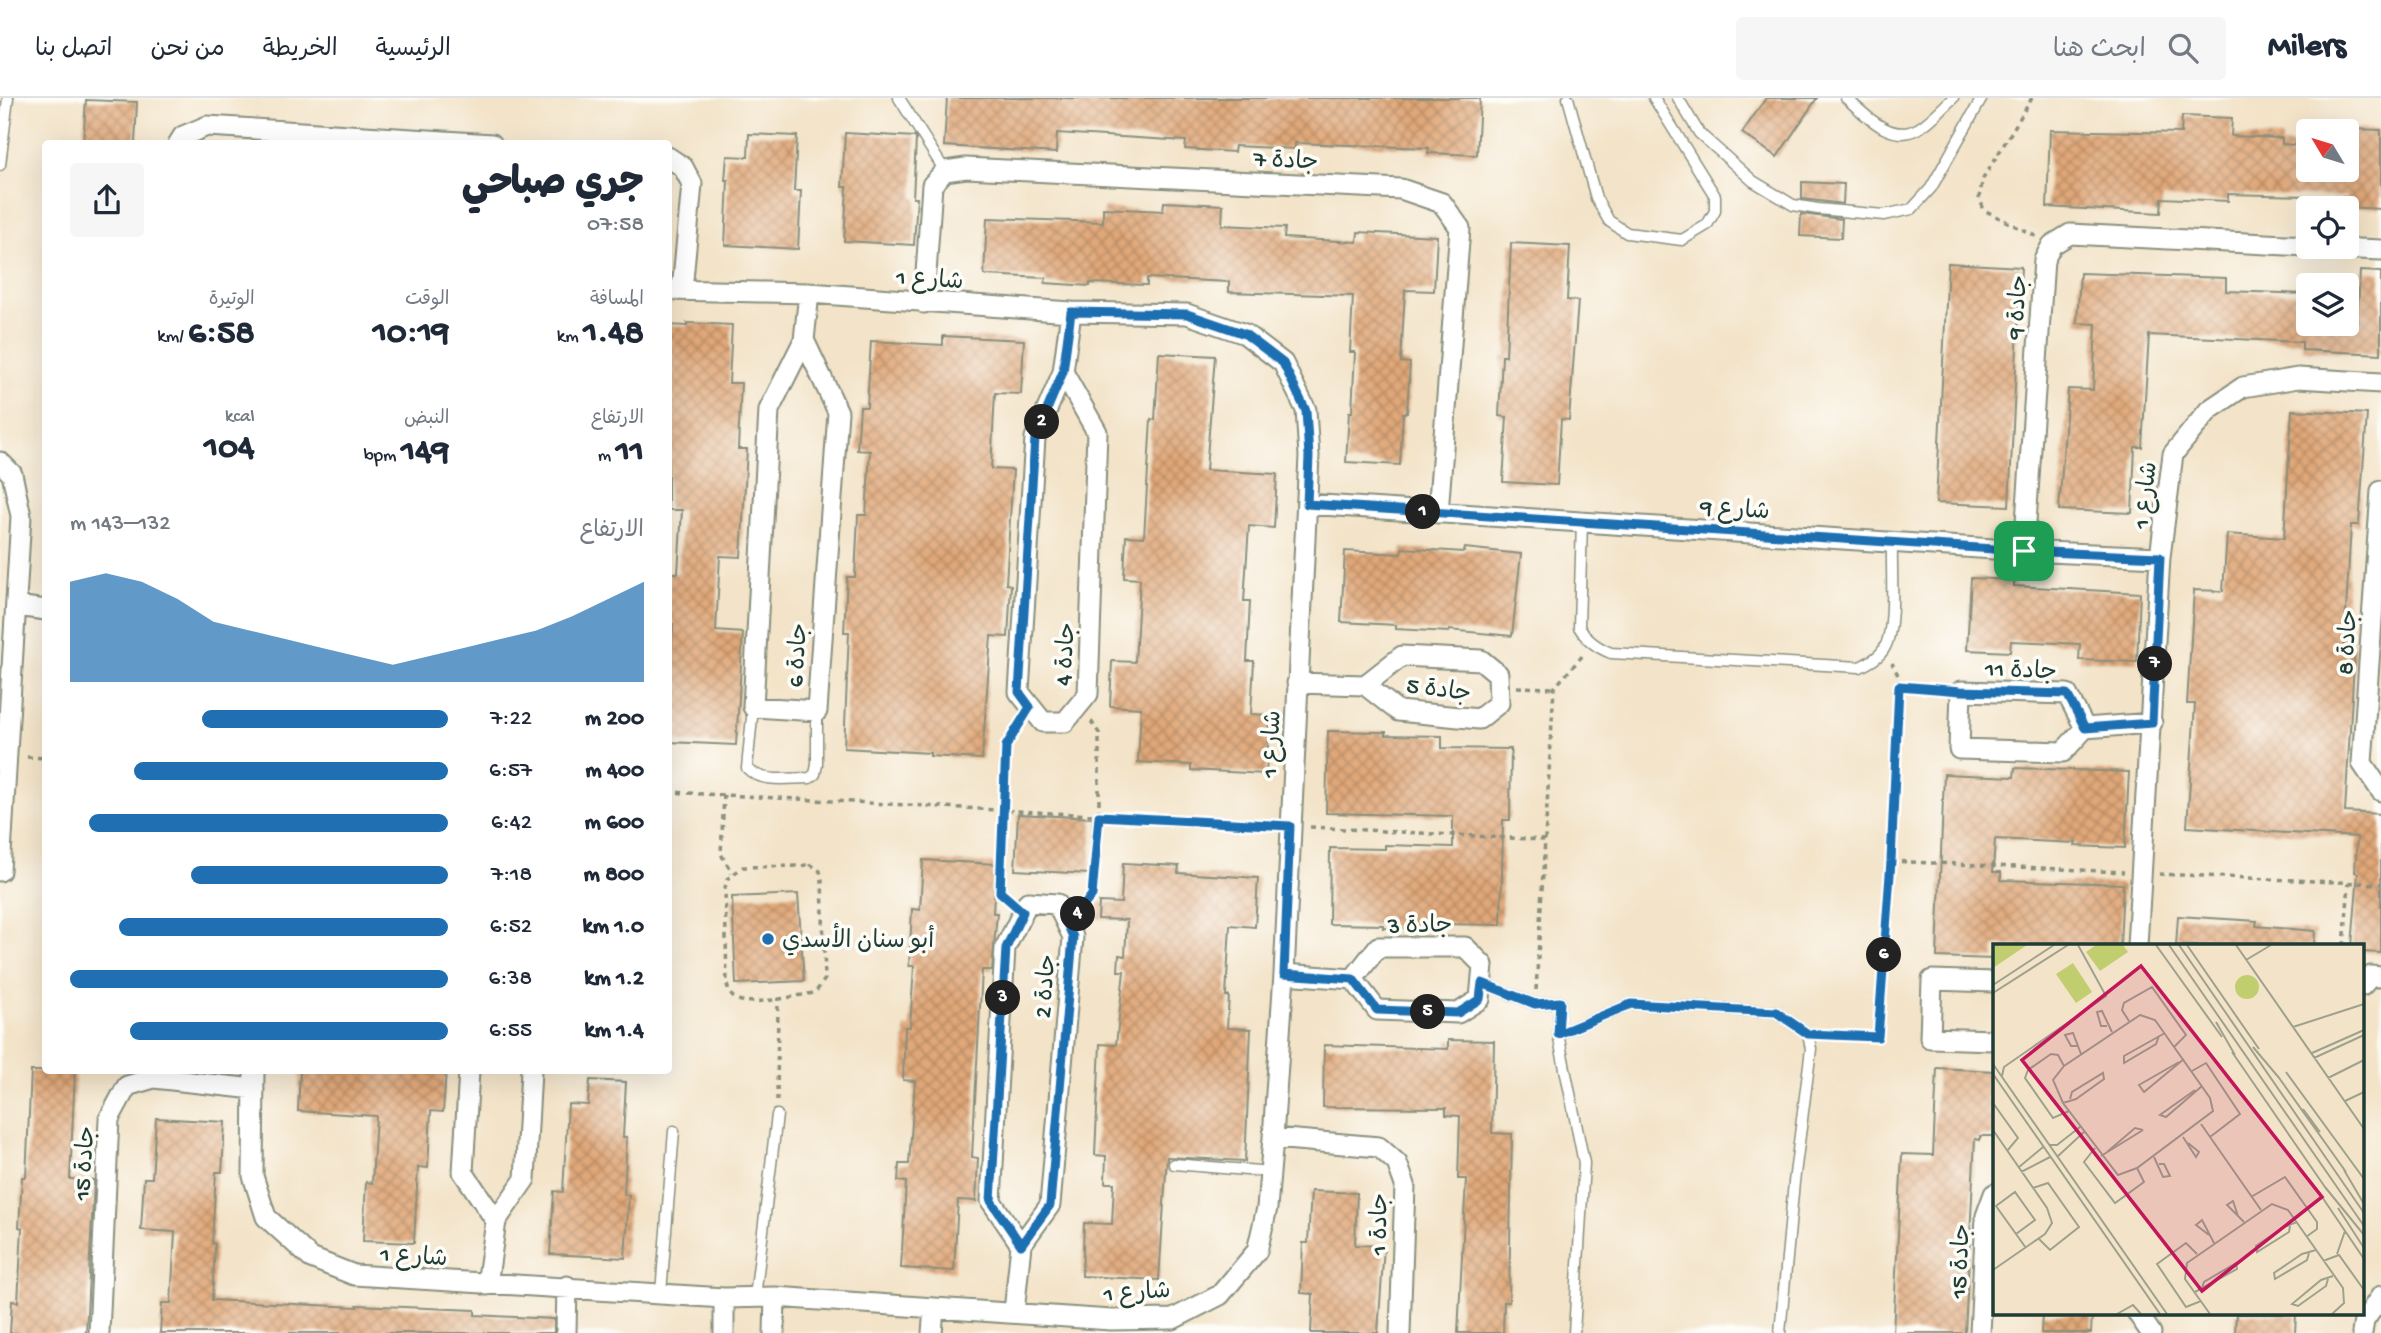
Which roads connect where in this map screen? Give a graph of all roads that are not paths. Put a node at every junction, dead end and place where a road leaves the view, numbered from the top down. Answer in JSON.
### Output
{"nodes":[{"id":1,"x":8,"y":98,"type":"edge"},
{"id":2,"x":899,"y":98,"type":"edge"},
{"id":3,"x":1568,"y":98,"type":"edge"},
{"id":4,"x":1654,"y":98,"type":"edge"},
{"id":5,"x":1678,"y":98,"type":"edge"},
{"id":6,"x":1846,"y":98,"type":"edge"},
{"id":7,"x":1953,"y":98,"type":"edge"},
{"id":8,"x":1982,"y":98,"type":"edge"},
{"id":9,"x":180,"y":140,"type":"edge"},
{"id":10,"x":429,"y":140,"type":"edge"},
{"id":11,"x":672,"y":160,"type":"edge"},
{"id":12,"x":0,"y":165,"type":"edge"},
{"id":13,"x":945,"y":172,"type":"junction"},
{"id":14,"x":2296,"y":245,"type":"edge"},
{"id":15,"x":2359,"y":249,"type":"edge"},
{"id":16,"x":2381,"y":250,"type":"edge"},
{"id":17,"x":675,"y":290,"type":"edge"},
{"id":18,"x":809,"y":293,"type":"junction"},
{"id":19,"x":924,"y":303,"type":"junction"},
{"id":20,"x":1071,"y":312,"type":"junction"},
{"id":21,"x":804,"y":340,"type":"junction"},
{"id":22,"x":1063,"y":372,"type":"junction"},
{"id":23,"x":2381,"y":383,"type":"edge"},
{"id":24,"x":0,"y":462,"type":"edge"},
{"id":25,"x":2381,"y":491,"type":"edge"},
{"id":26,"x":1307,"y":504,"type":"junction"},
{"id":27,"x":1438,"y":513,"type":"junction"},
{"id":28,"x":1582,"y":522,"type":"junction"},
{"id":29,"x":1892,"y":542,"type":"junction"},
{"id":30,"x":2024,"y":551,"type":"junction"},
{"id":31,"x":2160,"y":557,"type":"junction"},
{"id":32,"x":16,"y":606,"type":"junction"},
{"id":33,"x":42,"y":609,"type":"edge"},
{"id":34,"x":1297,"y":683,"type":"junction"},
{"id":35,"x":1365,"y":685,"type":"junction"},
{"id":36,"x":753,"y":707,"type":"junction"},
{"id":37,"x":817,"y":711,"type":"junction"},
{"id":38,"x":2152,"y":723,"type":"junction"},
{"id":39,"x":2085,"y":728,"type":"junction"},
{"id":40,"x":2381,"y":791,"type":"edge"},
{"id":41,"x":0,"y":872,"type":"edge"},
{"id":42,"x":2137,"y":944,"type":"edge"},
{"id":43,"x":1284,"y":974,"type":"junction"},
{"id":44,"x":2381,"y":977,"type":"edge"},
{"id":45,"x":1353,"y":979,"type":"junction"},
{"id":46,"x":1993,"y":982,"type":"edge"},
{"id":47,"x":1482,"y":983,"type":"junction"},
{"id":48,"x":2364,"y":984,"type":"edge"},
{"id":49,"x":1558,"y":1034,"type":"junction"},
{"id":50,"x":1993,"y":1040,"type":"edge"},
{"id":51,"x":468,"y":1074,"type":"edge"},
{"id":52,"x":531,"y":1074,"type":"edge"},
{"id":53,"x":254,"y":1080,"type":"edge"},
{"id":54,"x":776,"y":1115,"type":"road end"},
{"id":55,"x":674,"y":1131,"type":"dead end"},
{"id":56,"x":1273,"y":1138,"type":"junction"},
{"id":57,"x":1174,"y":1164,"type":"dead end"},
{"id":58,"x":1271,"y":1172,"type":"junction"},
{"id":59,"x":1993,"y":1197,"type":"edge"},
{"id":60,"x":496,"y":1221,"type":"junction"},
{"id":61,"x":1021,"y":1245,"type":"junction"},
{"id":62,"x":487,"y":1285,"type":"junction"},
{"id":63,"x":568,"y":1286,"type":"junction"},
{"id":64,"x":662,"y":1293,"type":"junction"},
{"id":65,"x":2381,"y":1296,"type":"edge"},
{"id":66,"x":765,"y":1297,"type":"junction"},
{"id":67,"x":724,"y":1298,"type":"junction"},
{"id":68,"x":934,"y":1308,"type":"junction"},
{"id":69,"x":1013,"y":1312,"type":"junction"},
{"id":70,"x":2139,"y":1316,"type":"edge"},
{"id":71,"x":2362,"y":1323,"type":"edge"},
{"id":72,"x":99,"y":1333,"type":"edge"},
{"id":73,"x":566,"y":1333,"type":"edge"},
{"id":74,"x":724,"y":1333,"type":"edge"},
{"id":75,"x":774,"y":1333,"type":"edge"},
{"id":76,"x":932,"y":1333,"type":"edge"},
{"id":77,"x":1400,"y":1333,"type":"edge"},
{"id":78,"x":1574,"y":1333,"type":"edge"},
{"id":79,"x":1780,"y":1333,"type":"edge"},
{"id":80,"x":1980,"y":1333,"type":"edge"},
{"id":81,"x":2151,"y":1333,"type":"edge"}],
"edges":[{"from":1,"to":12,"type":"lane"},
{"from":2,"to":13,"type":"lane"},
{"from":3,"to":4,"type":"lane"},
{"from":5,"to":8,"type":"lane"},
{"from":6,"to":7,"type":"lane"},
{"from":9,"to":10,"type":"street"},
{"from":11,"to":17,"type":"street"},
{"from":13,"to":19,"type":"street"},
{"from":13,"to":27,"type":"street","name":"جادة 7"},
{"from":14,"to":30,"type":"street","name":"جادة 9"},
{"from":15,"to":16,"type":"street"},
{"from":17,"to":18,"type":"street","name":"شارع 1"},
{"from":18,"to":19,"type":"street","name":"شارع 1"},
{"from":18,"to":21,"type":"street","name":"جادة 6"},
{"from":19,"to":20,"type":"street","name":"شارع 1"},
{"from":20,"to":22,"type":"street","name":"جادة 4"},
{"from":20,"to":26,"type":"street","name":"شارع 1"},
{"from":21,"to":36,"type":"street","name":"جادة 6"},
{"from":21,"to":37,"type":"street","name":"جادة 6"},
{"from":22,"to":22,"type":"street","name":"جادة 4"},
{"from":23,"to":31,"type":"street","name":"شارع 1"},
{"from":24,"to":32,"type":"street"},
{"from":25,"to":40,"type":"street","name":"جادة 8"},
{"from":26,"to":27,"type":"street","name":"شارع 9"},
{"from":26,"to":34,"type":"street","name":"شارع 1"},
{"from":27,"to":28,"type":"street","name":"شارع 9"},
{"from":28,"to":29,"type":"street","name":"شارع 9"},
{"from":28,"to":29,"type":"lane"},
{"from":29,"to":30,"type":"street","name":"شارع 9"},
{"from":30,"to":31,"type":"street","name":"شارع 9"},
{"from":31,"to":38,"type":"street","name":"شارع 1"},
{"from":32,"to":33,"type":"street"},
{"from":32,"to":41,"type":"street"},
{"from":34,"to":35,"type":"street"},
{"from":34,"to":43,"type":"street","name":"شارع 1"},
{"from":35,"to":35,"type":"street","name":"جادة 5"},
{"from":36,"to":37,"type":"street","name":"جادة 6"},
{"from":36,"to":37,"type":"lane"},
{"from":38,"to":39,"type":"street"},
{"from":38,"to":42,"type":"street","name":"شارع 1"},
{"from":39,"to":39,"type":"street","name":"جادة 11"},
{"from":43,"to":45,"type":"street"},
{"from":43,"to":56,"type":"street","name":"شارع 1"},
{"from":44,"to":48,"type":"street"},
{"from":45,"to":47,"type":"street"},
{"from":45,"to":47,"type":"street","name":"جادة 3"},
{"from":46,"to":50,"type":"street"},
{"from":47,"to":49,"type":"lane"},
{"from":49,"to":78,"type":"lane"},
{"from":49,"to":79,"type":"lane"},
{"from":51,"to":60,"type":"street"},
{"from":52,"to":60,"type":"street"},
{"from":53,"to":62,"type":"street","name":"شارع 1"},
{"from":53,"to":72,"type":"street","name":"جادة 15"},
{"from":54,"to":66,"type":"lane"},
{"from":55,"to":64,"type":"lane"},
{"from":56,"to":58,"type":"street","name":"شارع 1"},
{"from":56,"to":77,"type":"street","name":"جادة 1"},
{"from":57,"to":58,"type":"lane"},
{"from":58,"to":69,"type":"street","name":"شارع 1"},
{"from":59,"to":80,"type":"street","name":"جادة 15"},
{"from":60,"to":62,"type":"street"},
{"from":61,"to":61,"type":"street","name":"جادة 2"},
{"from":61,"to":69,"type":"street","name":"جادة 2"},
{"from":62,"to":63,"type":"street","name":"شارع 1"},
{"from":63,"to":64,"type":"street","name":"شارع 1"},
{"from":63,"to":73,"type":"street"},
{"from":64,"to":67,"type":"street","name":"شارع 1"},
{"from":65,"to":71,"type":"street"},
{"from":66,"to":67,"type":"street","name":"شارع 1"},
{"from":66,"to":68,"type":"street","name":"شارع 1"},
{"from":66,"to":75,"type":"street"},
{"from":67,"to":74,"type":"street"},
{"from":68,"to":69,"type":"street","name":"شارع 1"},
{"from":68,"to":76,"type":"street"},
{"from":70,"to":81,"type":"street"}]}
